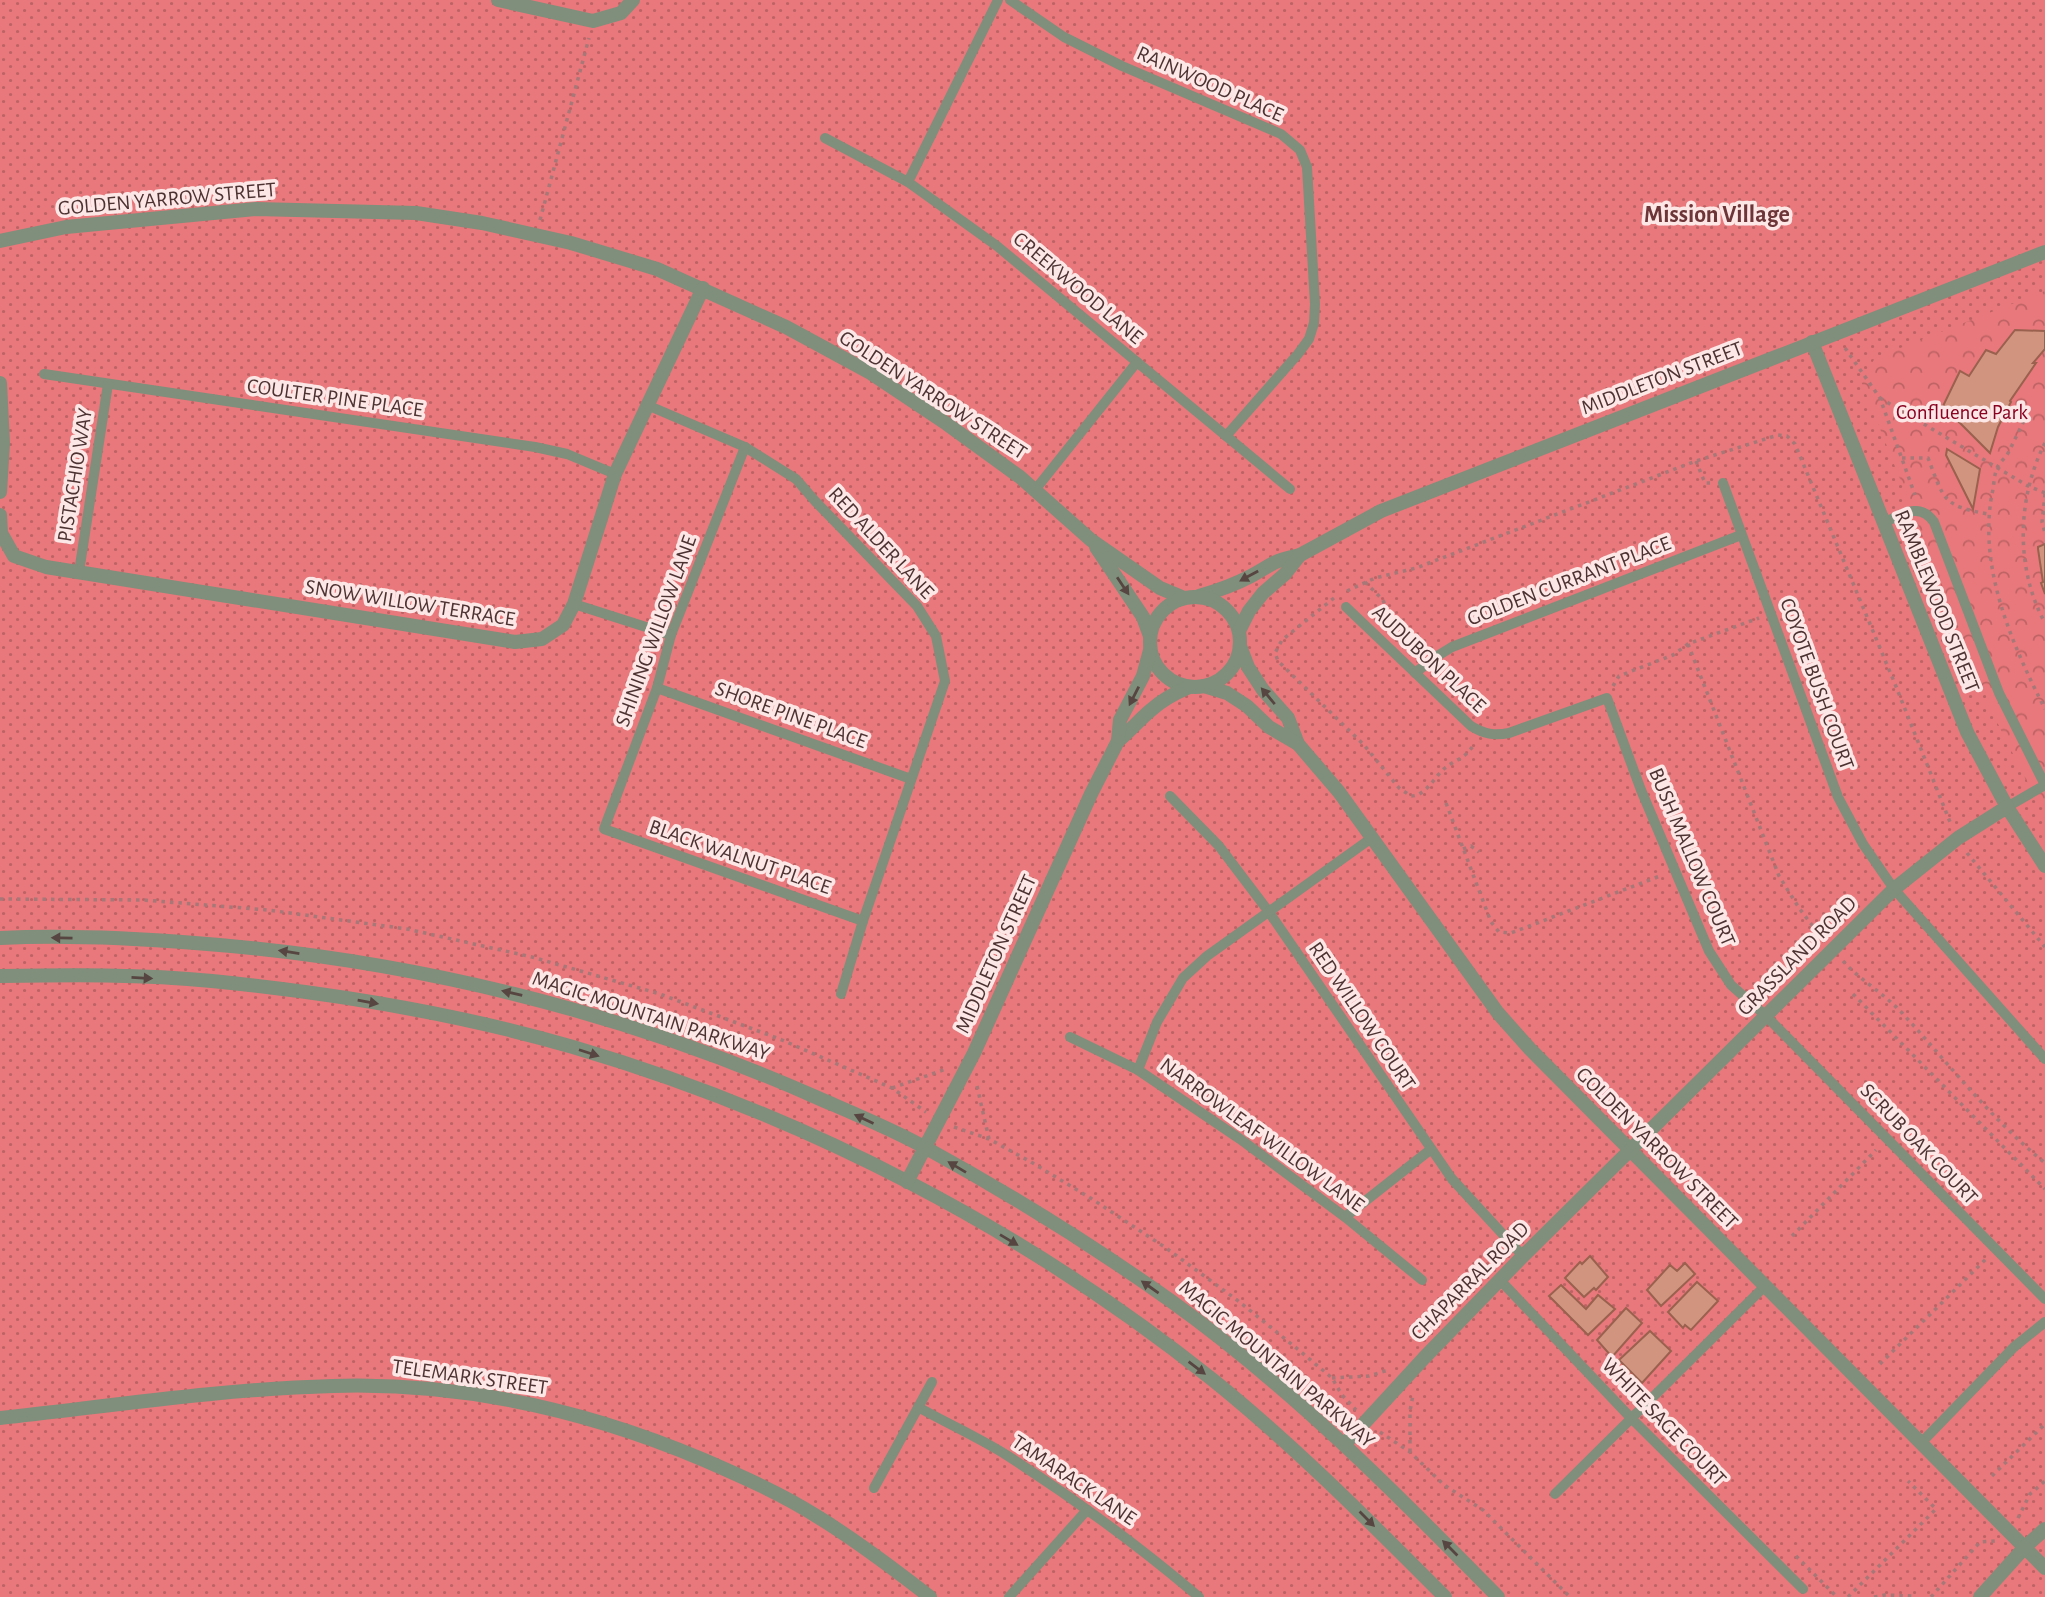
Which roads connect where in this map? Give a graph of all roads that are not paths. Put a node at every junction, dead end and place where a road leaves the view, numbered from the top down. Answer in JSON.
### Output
{"nodes":[{"id":1,"x":498,"y":0,"type":"edge"},
{"id":2,"x":633,"y":0,"type":"edge"},
{"id":3,"x":998,"y":0,"type":"edge"},
{"id":4,"x":1010,"y":0,"type":"edge"},
{"id":5,"x":825,"y":138,"type":"dead end"},
{"id":6,"x":908,"y":182,"type":"junction"},
{"id":7,"x":0,"y":241,"type":"edge"},
{"id":8,"x":2045,"y":252,"type":"edge"},
{"id":9,"x":703,"y":288,"type":"junction"},
{"id":10,"x":1812,"y":342,"type":"junction"},
{"id":11,"x":1137,"y":362,"type":"junction"},
{"id":12,"x":44,"y":374,"type":"dead end"},
{"id":13,"x":0,"y":383,"type":"edge"},
{"id":14,"x":108,"y":384,"type":"junction"},
{"id":15,"x":647,"y":405,"type":"junction"},
{"id":16,"x":1226,"y":436,"type":"junction"},
{"id":17,"x":744,"y":447,"type":"junction"},
{"id":18,"x":615,"y":474,"type":"junction"},
{"id":19,"x":1723,"y":483,"type":"road end"},
{"id":20,"x":1290,"y":489,"type":"dead end"},
{"id":21,"x":1035,"y":491,"type":"junction"},
{"id":22,"x":0,"y":492,"type":"edge"},
{"id":23,"x":0,"y":515,"type":"edge"},
{"id":24,"x":1883,"y":523,"type":"junction"},
{"id":25,"x":1741,"y":535,"type":"junction"},
{"id":26,"x":1091,"y":540,"type":"junction"},
{"id":27,"x":1300,"y":555,"type":"junction"},
{"id":28,"x":79,"y":572,"type":"junction"},
{"id":29,"x":1190,"y":598,"type":"junction"},
{"id":30,"x":574,"y":604,"type":"junction"},
{"id":31,"x":1346,"y":607,"type":"dead end"},
{"id":32,"x":671,"y":635,"type":"junction"},
{"id":33,"x":1239,"y":639,"type":"junction"},
{"id":34,"x":1150,"y":643,"type":"junction"},
{"id":35,"x":1415,"y":673,"type":"junction"},
{"id":36,"x":1197,"y":687,"type":"junction"},
{"id":37,"x":657,"y":688,"type":"junction"},
{"id":38,"x":1607,"y":698,"type":"joint"},
{"id":39,"x":1118,"y":741,"type":"junction"},
{"id":40,"x":1298,"y":744,"type":"junction"},
{"id":41,"x":911,"y":779,"type":"junction"},
{"id":42,"x":1170,"y":796,"type":"dead end"},
{"id":43,"x":2007,"y":807,"type":"junction"},
{"id":44,"x":604,"y":829,"type":"joint"},
{"id":45,"x":1373,"y":837,"type":"junction"},
{"id":46,"x":2045,"y":866,"type":"edge"},
{"id":47,"x":1895,"y":889,"type":"junction"},
{"id":48,"x":1269,"y":912,"type":"junction"},
{"id":49,"x":863,"y":920,"type":"junction"},
{"id":50,"x":0,"y":938,"type":"edge"},
{"id":51,"x":0,"y":976,"type":"edge"},
{"id":52,"x":841,"y":994,"type":"dead end"},
{"id":53,"x":1766,"y":1016,"type":"junction"},
{"id":54,"x":1070,"y":1037,"type":"dead end"},
{"id":55,"x":2045,"y":1059,"type":"edge"},
{"id":56,"x":1138,"y":1070,"type":"junction"},
{"id":57,"x":926,"y":1148,"type":"junction"},
{"id":58,"x":1430,"y":1150,"type":"junction"},
{"id":59,"x":1630,"y":1152,"type":"junction"},
{"id":60,"x":907,"y":1182,"type":"junction"},
{"id":61,"x":1345,"y":1217,"type":"junction"},
{"id":62,"x":1523,"y":1256,"type":"junction"},
{"id":63,"x":1422,"y":1280,"type":"dead end"},
{"id":64,"x":1500,"y":1280,"type":"junction"},
{"id":65,"x":1765,"y":1286,"type":"junction"},
{"id":66,"x":2045,"y":1299,"type":"edge"},
{"id":67,"x":2045,"y":1322,"type":"edge"},
{"id":68,"x":932,"y":1382,"type":"dead end"},
{"id":69,"x":918,"y":1407,"type":"junction"},
{"id":70,"x":0,"y":1418,"type":"edge"},
{"id":71,"x":1631,"y":1418,"type":"junction"},
{"id":72,"x":1345,"y":1444,"type":"junction"},
{"id":73,"x":1920,"y":1444,"type":"junction"},
{"id":74,"x":874,"y":1488,"type":"dead end"},
{"id":75,"x":1555,"y":1494,"type":"dead end"},
{"id":76,"x":1087,"y":1510,"type":"junction"},
{"id":77,"x":2045,"y":1529,"type":"edge"},
{"id":78,"x":2025,"y":1548,"type":"junction"},
{"id":79,"x":2045,"y":1568,"type":"edge"},
{"id":80,"x":1803,"y":1590,"type":"dead end"},
{"id":81,"x":930,"y":1597,"type":"edge"},
{"id":82,"x":1009,"y":1597,"type":"edge"},
{"id":83,"x":1199,"y":1597,"type":"edge"},
{"id":84,"x":1446,"y":1597,"type":"edge"},
{"id":85,"x":1498,"y":1597,"type":"edge"},
{"id":86,"x":1980,"y":1597,"type":"edge"}],
"edges":[{"from":1,"to":2,"type":"street"},
{"from":3,"to":6,"type":"lane"},
{"from":4,"to":16,"type":"lane","name":"RAINWOOD PLACE"},
{"from":5,"to":6,"type":"lane","name":"CREEKWOOD LANE"},
{"from":6,"to":11,"type":"lane","name":"CREEKWOOD LANE"},
{"from":7,"to":9,"type":"street","name":"GOLDEN YARROW STREET"},
{"from":8,"to":10,"type":"street","name":"MIDDLETON STREET"},
{"from":9,"to":15,"type":"street","name":"SNOW WILLOW TERRACE"},
{"from":9,"to":21,"type":"street","name":"GOLDEN YARROW STREET"},
{"from":10,"to":24,"type":"street","name":"RAMBLEWOOD STREET"},
{"from":10,"to":27,"type":"street","name":"MIDDLETON STREET"},
{"from":11,"to":16,"type":"lane","name":"CREEKWOOD LANE"},
{"from":11,"to":21,"type":"lane"},
{"from":12,"to":14,"type":"lane","name":"COULTER PINE PLACE"},
{"from":13,"to":22,"type":"street"},
{"from":14,"to":18,"type":"lane","name":"COULTER PINE PLACE"},
{"from":14,"to":28,"type":"lane","name":"PISTACHIO WAY"},
{"from":15,"to":17,"type":"lane","name":"RED ALDER LANE"},
{"from":15,"to":18,"type":"street","name":"SNOW WILLOW TERRACE"},
{"from":16,"to":20,"type":"lane","name":"CREEKWOOD LANE"},
{"from":17,"to":32,"type":"lane","name":"SHINING WILLOW LANE"},
{"from":17,"to":41,"type":"lane","name":"RED ALDER LANE"},
{"from":18,"to":30,"type":"street","name":"SNOW WILLOW TERRACE"},
{"from":19,"to":25,"type":"lane","name":"COYOTE BUSH COURT"},
{"from":21,"to":26,"type":"street","name":"GOLDEN YARROW STREET"},
{"from":23,"to":28,"type":"street","name":"SNOW WILLOW TERRACE"},
{"from":24,"to":43,"type":"street","name":"RAMBLEWOOD STREET"},
{"from":24,"to":43,"type":"lane"},
{"from":25,"to":35,"type":"lane","name":"GOLDEN CURRANT PLACE"},
{"from":25,"to":47,"type":"lane","name":"COYOTE BUSH COURT"},
{"from":26,"to":29,"type":"street","name":"GOLDEN YARROW STREET"},
{"from":26,"to":34,"type":"street","name":"GOLDEN YARROW STREET","one_way":true},
{"from":27,"to":29,"type":"street","name":"MIDDLETON STREET","one_way":true},
{"from":27,"to":33,"type":"street","name":"MIDDLETON STREET"},
{"from":28,"to":30,"type":"street","name":"SNOW WILLOW TERRACE"},
{"from":29,"to":33,"type":"street"},
{"from":29,"to":34,"type":"street"},
{"from":30,"to":32,"type":"lane"},
{"from":31,"to":35,"type":"lane","name":"AUDUBON PLACE"},
{"from":32,"to":37,"type":"lane","name":"SHINING WILLOW LANE"},
{"from":33,"to":36,"type":"street"},
{"from":40,"to":33,"type":"street","name":"GOLDEN YARROW STREET","one_way":true},
{"from":34,"to":36,"type":"street"},
{"from":34,"to":39,"type":"street","name":"MIDDLETON STREET","one_way":true},
{"from":35,"to":38,"type":"lane","name":"AUDUBON PLACE"},
{"from":36,"to":39,"type":"street","name":"MIDDLETON STREET"},
{"from":36,"to":40,"type":"street","name":"GOLDEN YARROW STREET"},
{"from":37,"to":41,"type":"lane","name":"SHORE PINE PLACE"},
{"from":37,"to":44,"type":"lane","name":"SHINING WILLOW LANE"},
{"from":38,"to":53,"type":"lane","name":"BUSH MALLOW COURT"},
{"from":39,"to":57,"type":"street","name":"MIDDLETON STREET"},
{"from":40,"to":45,"type":"street","name":"GOLDEN YARROW STREET"},
{"from":41,"to":49,"type":"lane","name":"RED ALDER LANE"},
{"from":42,"to":48,"type":"lane","name":"RED WILLOW COURT"},
{"from":43,"to":46,"type":"street","name":"RAMBLEWOOD STREET"},
{"from":43,"to":47,"type":"street","name":"GRASSLAND ROAD"},
{"from":44,"to":49,"type":"lane","name":"BLACK WALNUT PLACE"},
{"from":45,"to":48,"type":"lane"},
{"from":45,"to":59,"type":"street","name":"GOLDEN YARROW STREET"},
{"from":47,"to":53,"type":"street","name":"GRASSLAND ROAD"},
{"from":47,"to":55,"type":"lane","name":"COYOTE BUSH COURT"},
{"from":48,"to":56,"type":"lane"},
{"from":48,"to":58,"type":"lane","name":"RED WILLOW COURT"},
{"from":49,"to":52,"type":"lane","name":"RED ALDER LANE"},
{"from":57,"to":50,"type":"street","name":"MAGIC MOUNTAIN PARKWAY","one_way":true},
{"from":51,"to":60,"type":"street","one_way":true},
{"from":53,"to":59,"type":"street","name":"GRASSLAND ROAD"},
{"from":53,"to":66,"type":"lane","name":"SCRUB OAK COURT"},
{"from":54,"to":56,"type":"lane","name":"NARROWLEAF WILLOW LANE"},
{"from":56,"to":61,"type":"lane","name":"NARROWLEAF WILLOW LANE"},
{"from":57,"to":60,"type":"street","name":"MIDDLETON STREET"},
{"from":72,"to":57,"type":"street","name":"MAGIC MOUNTAIN PARKWAY","one_way":true},
{"from":58,"to":61,"type":"lane"},
{"from":58,"to":62,"type":"lane","name":"RED WILLOW COURT"},
{"from":59,"to":62,"type":"street","name":"CHAPARRAL ROAD"},
{"from":59,"to":65,"type":"street","name":"GOLDEN YARROW STREET"},
{"from":60,"to":84,"type":"street","one_way":true},
{"from":61,"to":63,"type":"lane","name":"NARROWLEAF WILLOW LANE"},
{"from":62,"to":64,"type":"street","name":"CHAPARRAL ROAD"},
{"from":64,"to":71,"type":"lane","name":"WHITE SAGE COURT"},
{"from":64,"to":72,"type":"street","name":"CHAPARRAL ROAD"},
{"from":65,"to":71,"type":"lane"},
{"from":65,"to":73,"type":"street","name":"GOLDEN YARROW STREET"},
{"from":67,"to":73,"type":"lane"},
{"from":68,"to":69,"type":"lane"},
{"from":69,"to":74,"type":"lane"},
{"from":69,"to":76,"type":"lane","name":"TAMARACK LANE"},
{"from":70,"to":81,"type":"street","name":"TELEMARK STREET"},
{"from":71,"to":75,"type":"lane"},
{"from":71,"to":80,"type":"lane","name":"WHITE SAGE COURT"},
{"from":85,"to":72,"type":"street","name":"MAGIC MOUNTAIN PARKWAY","one_way":true},
{"from":73,"to":78,"type":"street","name":"GOLDEN YARROW STREET"},
{"from":76,"to":82,"type":"lane"},
{"from":76,"to":83,"type":"lane","name":"TAMARACK LANE"},
{"from":77,"to":78,"type":"street"},
{"from":78,"to":79,"type":"street","name":"GOLDEN YARROW STREET"},
{"from":78,"to":86,"type":"street"}]}
